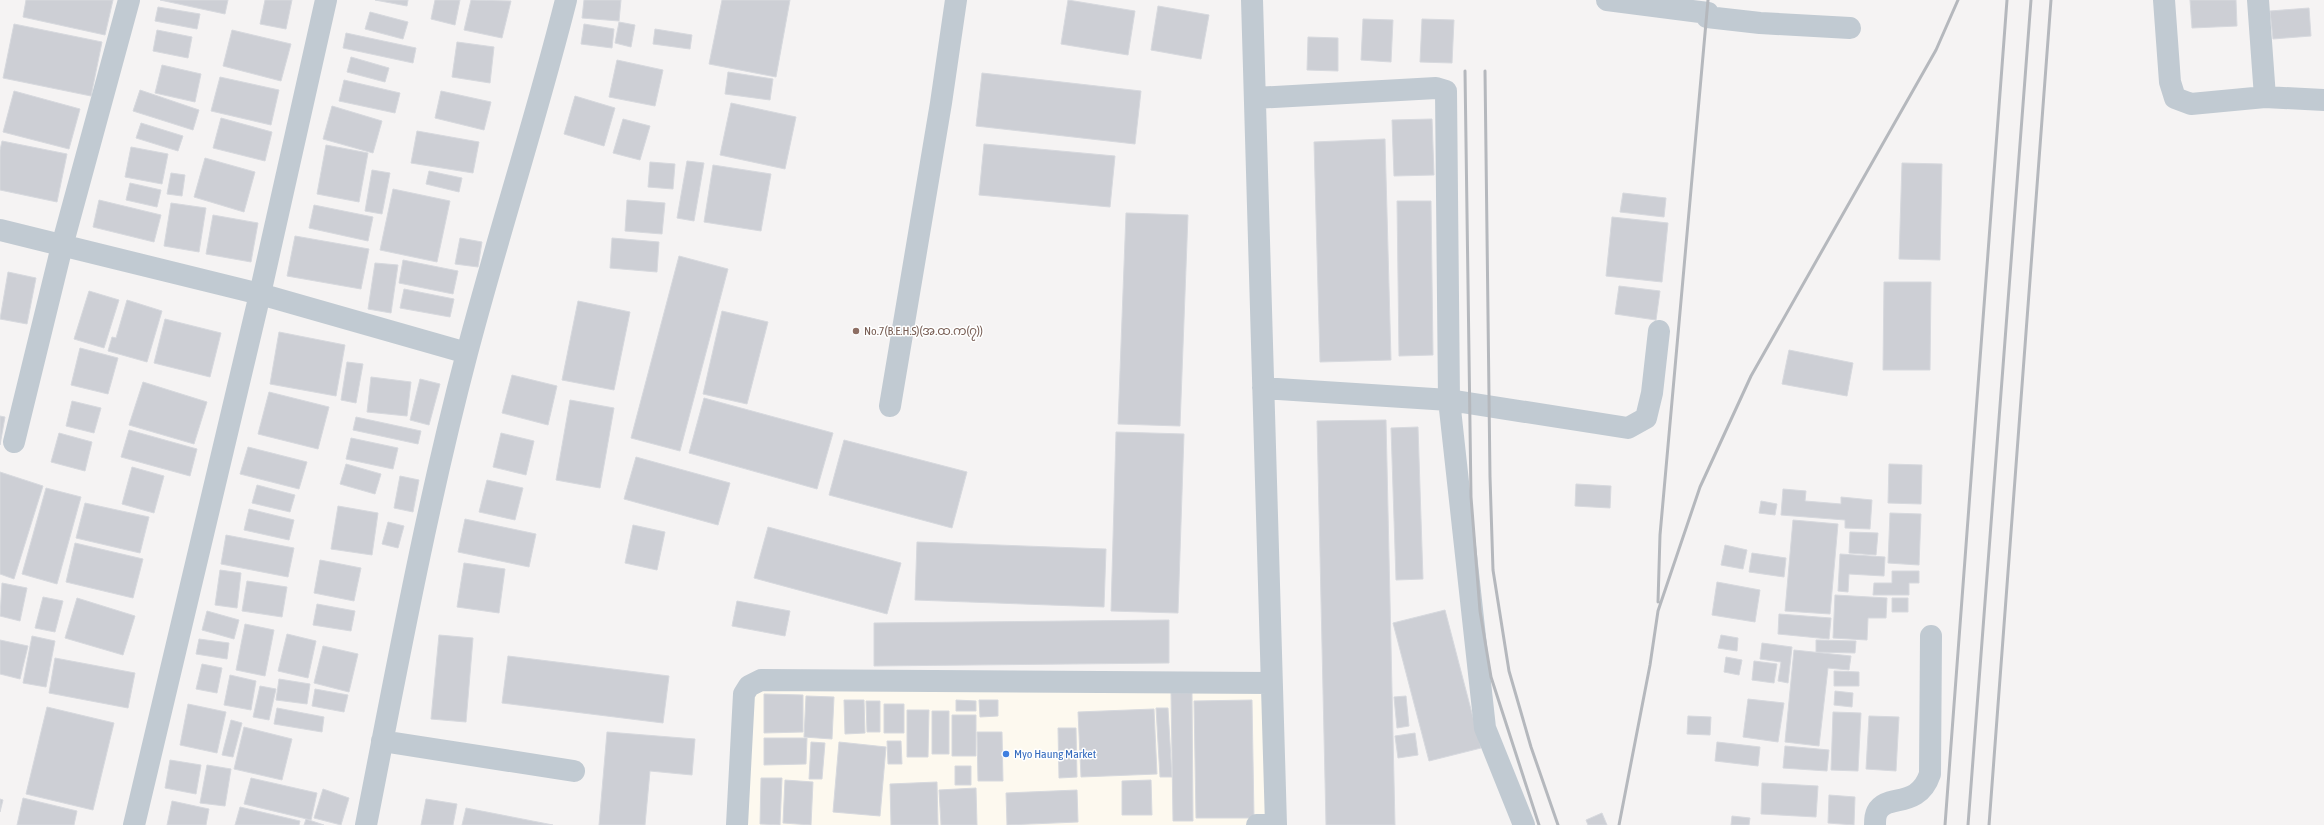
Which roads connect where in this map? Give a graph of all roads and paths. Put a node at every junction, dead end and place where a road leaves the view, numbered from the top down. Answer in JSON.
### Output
{"nodes":[{"id":1,"x":129,"y":0,"type":"edge"},
{"id":2,"x":326,"y":0,"type":"edge"},
{"id":3,"x":566,"y":0,"type":"edge"},
{"id":4,"x":956,"y":0,"type":"edge"},
{"id":5,"x":1252,"y":0,"type":"edge"},
{"id":6,"x":1607,"y":0,"type":"edge"},
{"id":7,"x":2164,"y":0,"type":"edge"},
{"id":8,"x":2258,"y":0,"type":"edge"},
{"id":9,"x":1709,"y":6,"type":"edge"},
{"id":10,"x":1850,"y":28,"type":"dead end"},
{"id":11,"x":2265,"y":97,"type":"junction"},
{"id":12,"x":1255,"y":98,"type":"junction"},
{"id":13,"x":2324,"y":100,"type":"edge"},
{"id":14,"x":0,"y":230,"type":"edge"},
{"id":15,"x":62,"y":246,"type":"junction"},
{"id":16,"x":260,"y":294,"type":"junction"},
{"id":17,"x":1659,"y":331,"type":"dead end"},
{"id":18,"x":467,"y":353,"type":"junction"},
{"id":19,"x":1262,"y":388,"type":"junction"},
{"id":20,"x":1448,"y":400,"type":"junction"},
{"id":21,"x":890,"y":406,"type":"dead end"},
{"id":22,"x":14,"y":442,"type":"dead end"},
{"id":23,"x":1931,"y":636,"type":"dead end"},
{"id":24,"x":1271,"y":683,"type":"junction"},
{"id":25,"x":382,"y":741,"type":"junction"},
{"id":26,"x":574,"y":771,"type":"dead end"},
{"id":27,"x":134,"y":825,"type":"edge"},
{"id":28,"x":366,"y":825,"type":"edge"},
{"id":29,"x":737,"y":825,"type":"edge"},
{"id":30,"x":1269,"y":825,"type":"edge"},
{"id":31,"x":1524,"y":825,"type":"edge"},
{"id":32,"x":1875,"y":825,"type":"edge"}],
"edges":[{"from":1,"to":15,"type":"street"},
{"from":2,"to":16,"type":"street"},
{"from":3,"to":18,"type":"street"},
{"from":4,"to":21,"type":"street"},
{"from":5,"to":12,"type":"street"},
{"from":6,"to":9,"type":"street"},
{"from":7,"to":11,"type":"street"},
{"from":8,"to":11,"type":"street"},
{"from":9,"to":10,"type":"street"},
{"from":11,"to":13,"type":"street"},
{"from":12,"to":19,"type":"street"},
{"from":12,"to":20,"type":"street"},
{"from":14,"to":15,"type":"street"},
{"from":15,"to":16,"type":"street"},
{"from":15,"to":22,"type":"street"},
{"from":16,"to":18,"type":"street"},
{"from":16,"to":27,"type":"street"},
{"from":17,"to":20,"type":"street"},
{"from":18,"to":25,"type":"street"},
{"from":19,"to":20,"type":"street"},
{"from":19,"to":24,"type":"street"},
{"from":20,"to":31,"type":"street"},
{"from":23,"to":32,"type":"street"},
{"from":24,"to":29,"type":"street"},
{"from":24,"to":30,"type":"street"},
{"from":25,"to":26,"type":"street"},
{"from":25,"to":28,"type":"street"}]}
